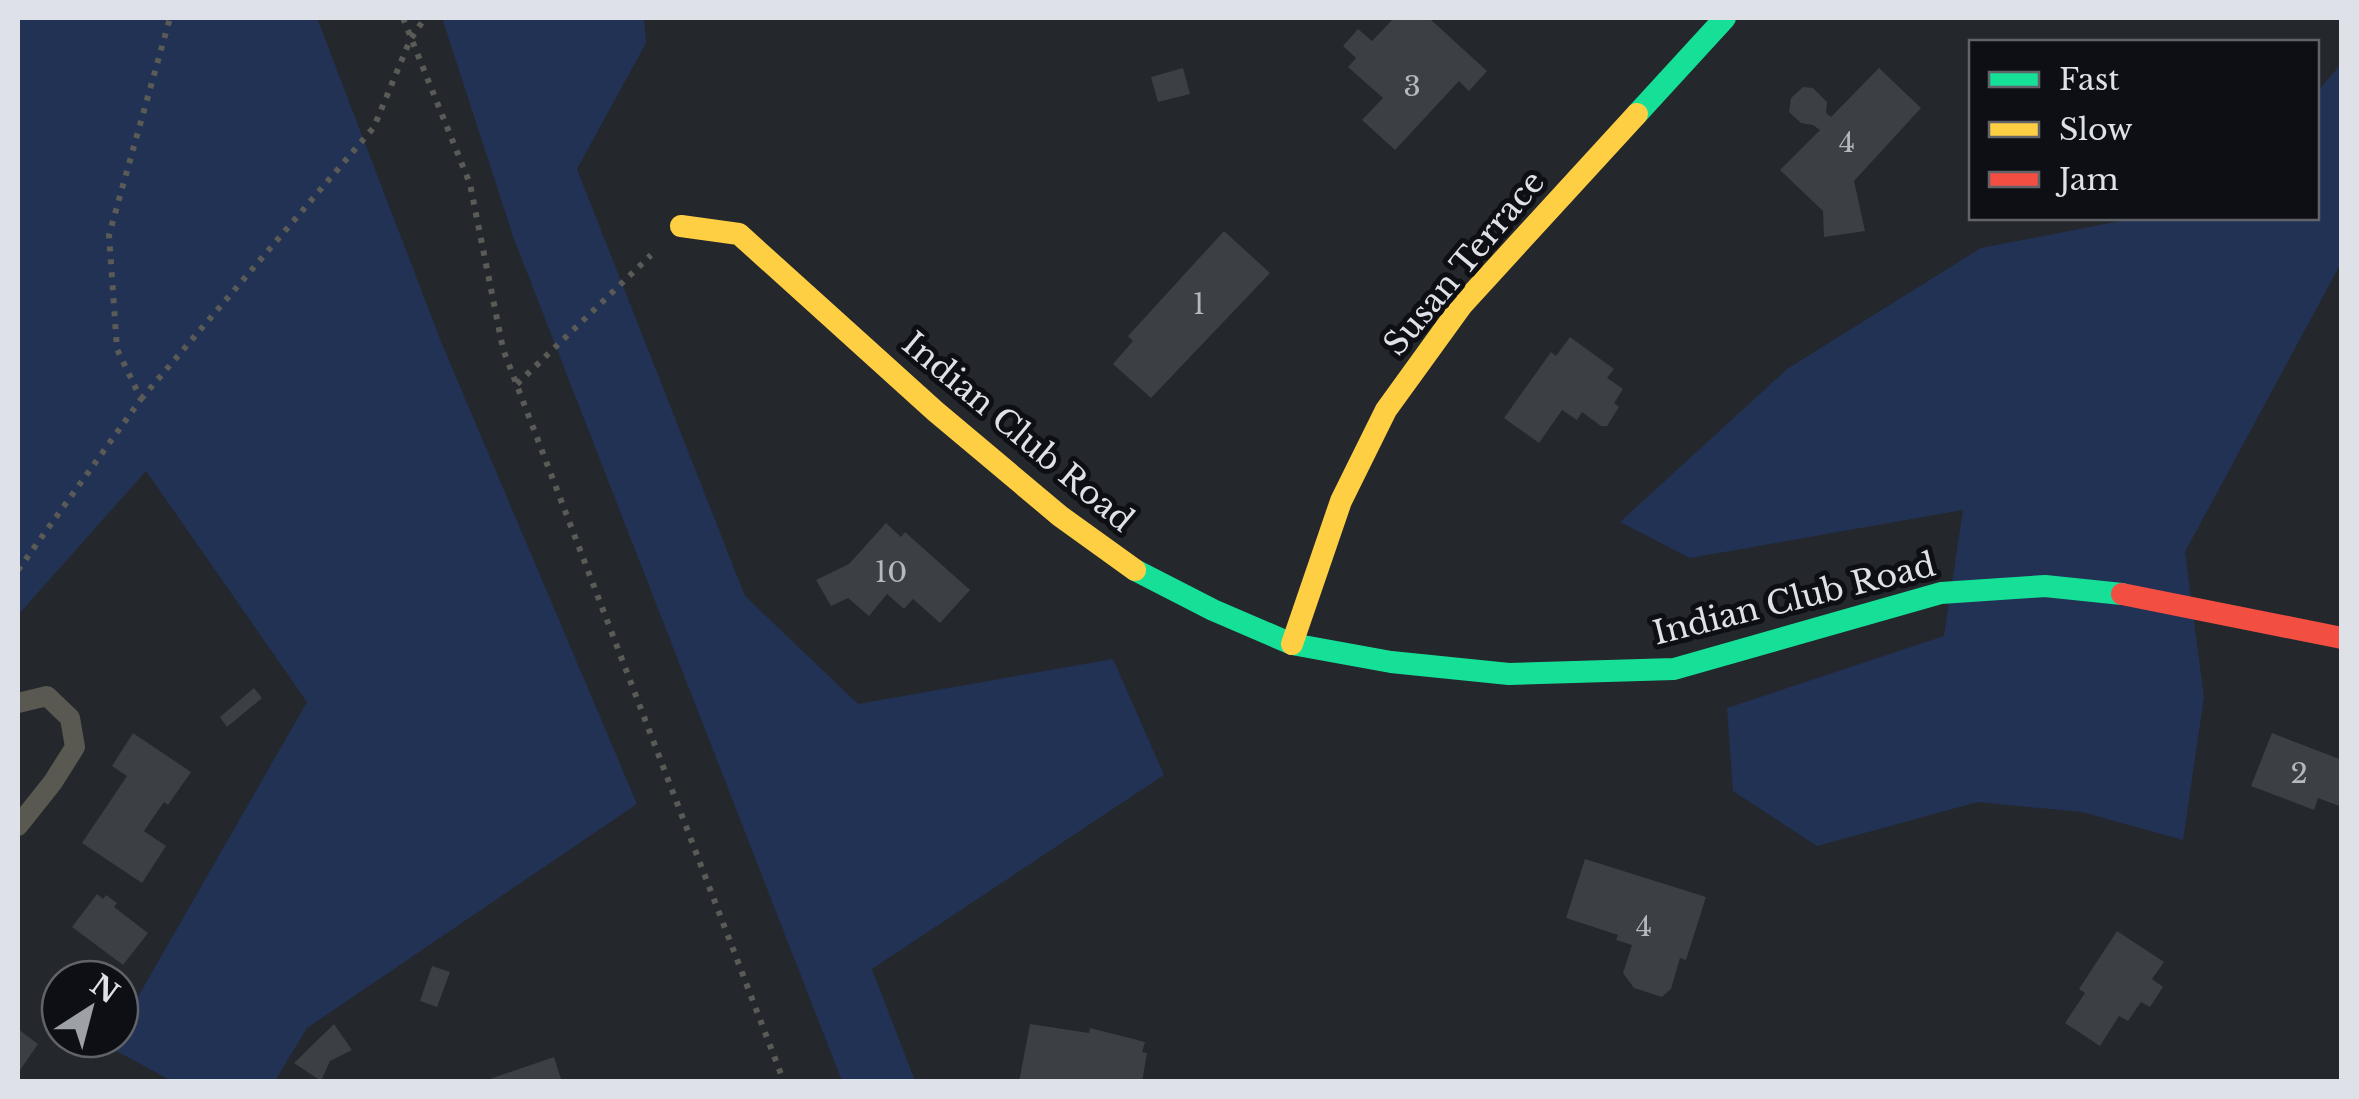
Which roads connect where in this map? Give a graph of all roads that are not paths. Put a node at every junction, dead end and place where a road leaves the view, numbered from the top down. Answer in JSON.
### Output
{"nodes":[{"id":1,"x":1725,"y":18,"type":"edge"},
{"id":2,"x":681,"y":226,"type":"road end"},
{"id":3,"x":2342,"y":638,"type":"edge"},
{"id":4,"x":1292,"y":644,"type":"junction"},
{"id":5,"x":18,"y":703,"type":"edge"},
{"id":6,"x":18,"y":826,"type":"edge"}],
"edges":[{"from":1,"to":4,"type":"street","name":"Susan Terrace"},
{"from":2,"to":4,"type":"street","name":"Indian Club Road"},
{"from":3,"to":4,"type":"street","name":"Indian Club Road"},
{"from":5,"to":6,"type":"lane"}]}
